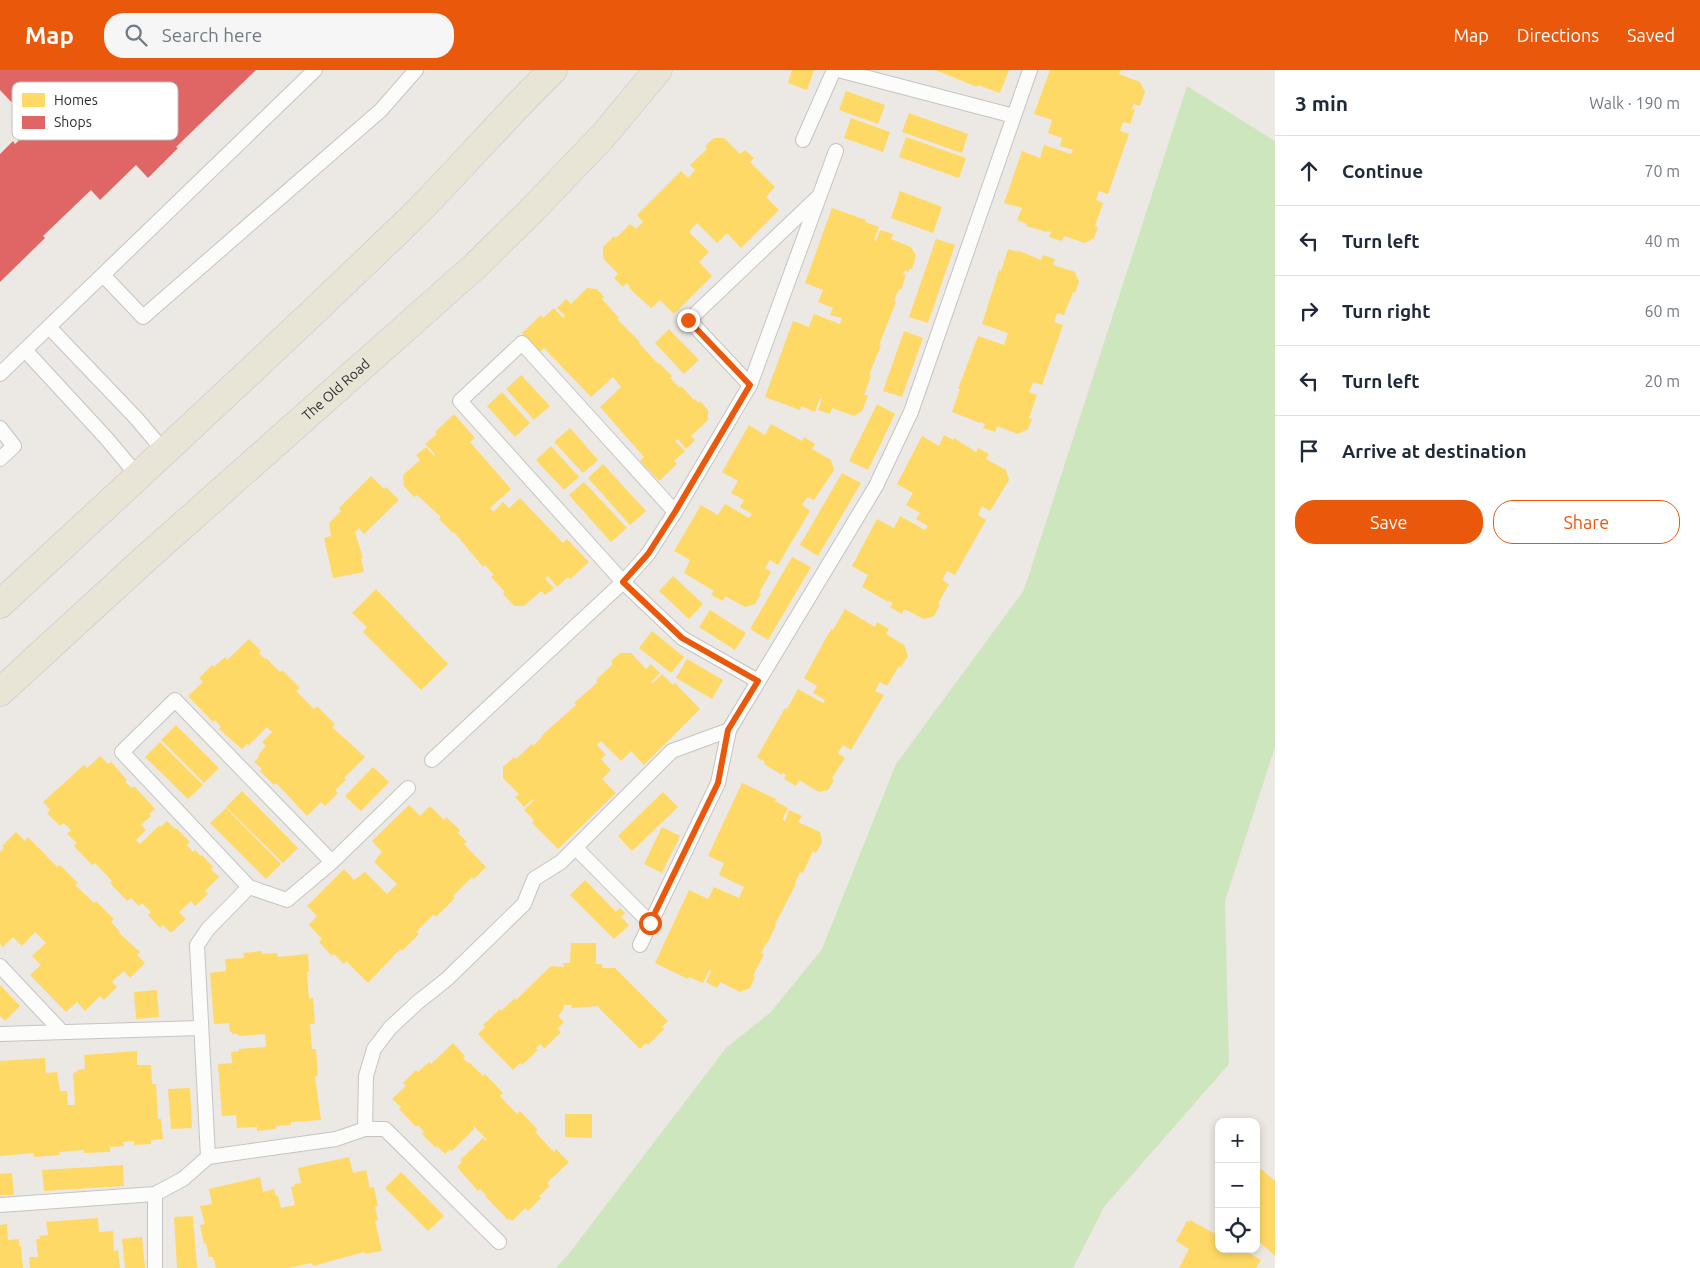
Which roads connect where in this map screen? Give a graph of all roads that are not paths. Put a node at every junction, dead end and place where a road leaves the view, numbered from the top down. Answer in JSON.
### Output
{"nodes":[{"id":1,"x":315,"y":70,"type":"edge"},
{"id":2,"x":416,"y":70,"type":"edge"},
{"id":3,"x":658,"y":70,"type":"edge"},
{"id":4,"x":834,"y":70,"type":"edge"},
{"id":5,"x":838,"y":70,"type":"edge"},
{"id":6,"x":1030,"y":70,"type":"edge"},
{"id":7,"x":551,"y":72,"type":"edge"},
{"id":8,"x":1014,"y":116,"type":"junction"},
{"id":9,"x":803,"y":140,"type":"dead end"},
{"id":10,"x":836,"y":150,"type":"dead end"},
{"id":11,"x":819,"y":195,"type":"junction"},
{"id":12,"x":103,"y":276,"type":"junction"},
{"id":13,"x":49,"y":327,"type":"junction"},
{"id":14,"x":25,"y":350,"type":"junction"},
{"id":15,"x":0,"y":374,"type":"edge"},
{"id":16,"x":750,"y":385,"type":"junction"},
{"id":17,"x":0,"y":428,"type":"edge"},
{"id":18,"x":164,"y":451,"type":"junction"},
{"id":19,"x":0,"y":459,"type":"edge"},
{"id":20,"x":138,"y":476,"type":"junction"},
{"id":21,"x":675,"y":512,"type":"junction"},
{"id":22,"x":623,"y":582,"type":"junction"},
{"id":23,"x":0,"y":604,"type":"edge"},
{"id":24,"x":758,"y":681,"type":"junction"},
{"id":25,"x":0,"y":692,"type":"edge"},
{"id":26,"x":728,"y":730,"type":"junction"},
{"id":27,"x":432,"y":760,"type":"dead end"},
{"id":28,"x":408,"y":788,"type":"dead end"},
{"id":29,"x":576,"y":848,"type":"junction"},
{"id":30,"x":332,"y":862,"type":"junction"},
{"id":31,"x":249,"y":887,"type":"junction"},
{"id":32,"x":650,"y":923,"type":"junction"},
{"id":33,"x":640,"y":945,"type":"dead end"},
{"id":34,"x":0,"y":966,"type":"edge"},
{"id":35,"x":201,"y":1028,"type":"junction"},
{"id":36,"x":62,"y":1032,"type":"junction"},
{"id":37,"x":0,"y":1034,"type":"edge"},
{"id":38,"x":365,"y":1129,"type":"junction"},
{"id":39,"x":208,"y":1157,"type":"junction"},
{"id":40,"x":155,"y":1194,"type":"junction"},
{"id":41,"x":0,"y":1204,"type":"edge"},
{"id":42,"x":499,"y":1242,"type":"dead end"},
{"id":43,"x":155,"y":1268,"type":"edge"}],
"edges":[{"from":1,"to":12,"type":"lane"},
{"from":2,"to":12,"type":"lane"},
{"from":3,"to":25,"type":"main road","name":"The Old Road"},
{"from":4,"to":9,"type":"lane"},
{"from":5,"to":8,"type":"lane"},
{"from":6,"to":8,"type":"lane"},
{"from":7,"to":18,"type":"main road"},
{"from":8,"to":24,"type":"lane"},
{"from":10,"to":11,"type":"lane"},
{"from":11,"to":16,"type":"lane"},
{"from":11,"to":16,"type":"lane"},
{"from":12,"to":13,"type":"lane"},
{"from":13,"to":14,"type":"lane"},
{"from":13,"to":18,"type":"lane"},
{"from":14,"to":15,"type":"lane"},
{"from":14,"to":20,"type":"lane"},
{"from":16,"to":21,"type":"lane"},
{"from":17,"to":19,"type":"lane"},
{"from":18,"to":20,"type":"main road"},
{"from":20,"to":23,"type":"main road"},
{"from":21,"to":22,"type":"lane"},
{"from":21,"to":22,"type":"lane"},
{"from":22,"to":24,"type":"lane"},
{"from":22,"to":27,"type":"lane"},
{"from":24,"to":26,"type":"lane"},
{"from":26,"to":29,"type":"lane"},
{"from":26,"to":32,"type":"lane"},
{"from":28,"to":30,"type":"lane"},
{"from":29,"to":32,"type":"lane"},
{"from":29,"to":38,"type":"lane"},
{"from":30,"to":31,"type":"lane"},
{"from":30,"to":31,"type":"lane"},
{"from":31,"to":35,"type":"lane"},
{"from":32,"to":33,"type":"lane"},
{"from":34,"to":36,"type":"lane"},
{"from":35,"to":36,"type":"lane"},
{"from":35,"to":39,"type":"lane"},
{"from":36,"to":37,"type":"lane"},
{"from":38,"to":39,"type":"lane"},
{"from":38,"to":42,"type":"lane"},
{"from":39,"to":40,"type":"lane"},
{"from":40,"to":41,"type":"lane"},
{"from":40,"to":43,"type":"lane"}]}
